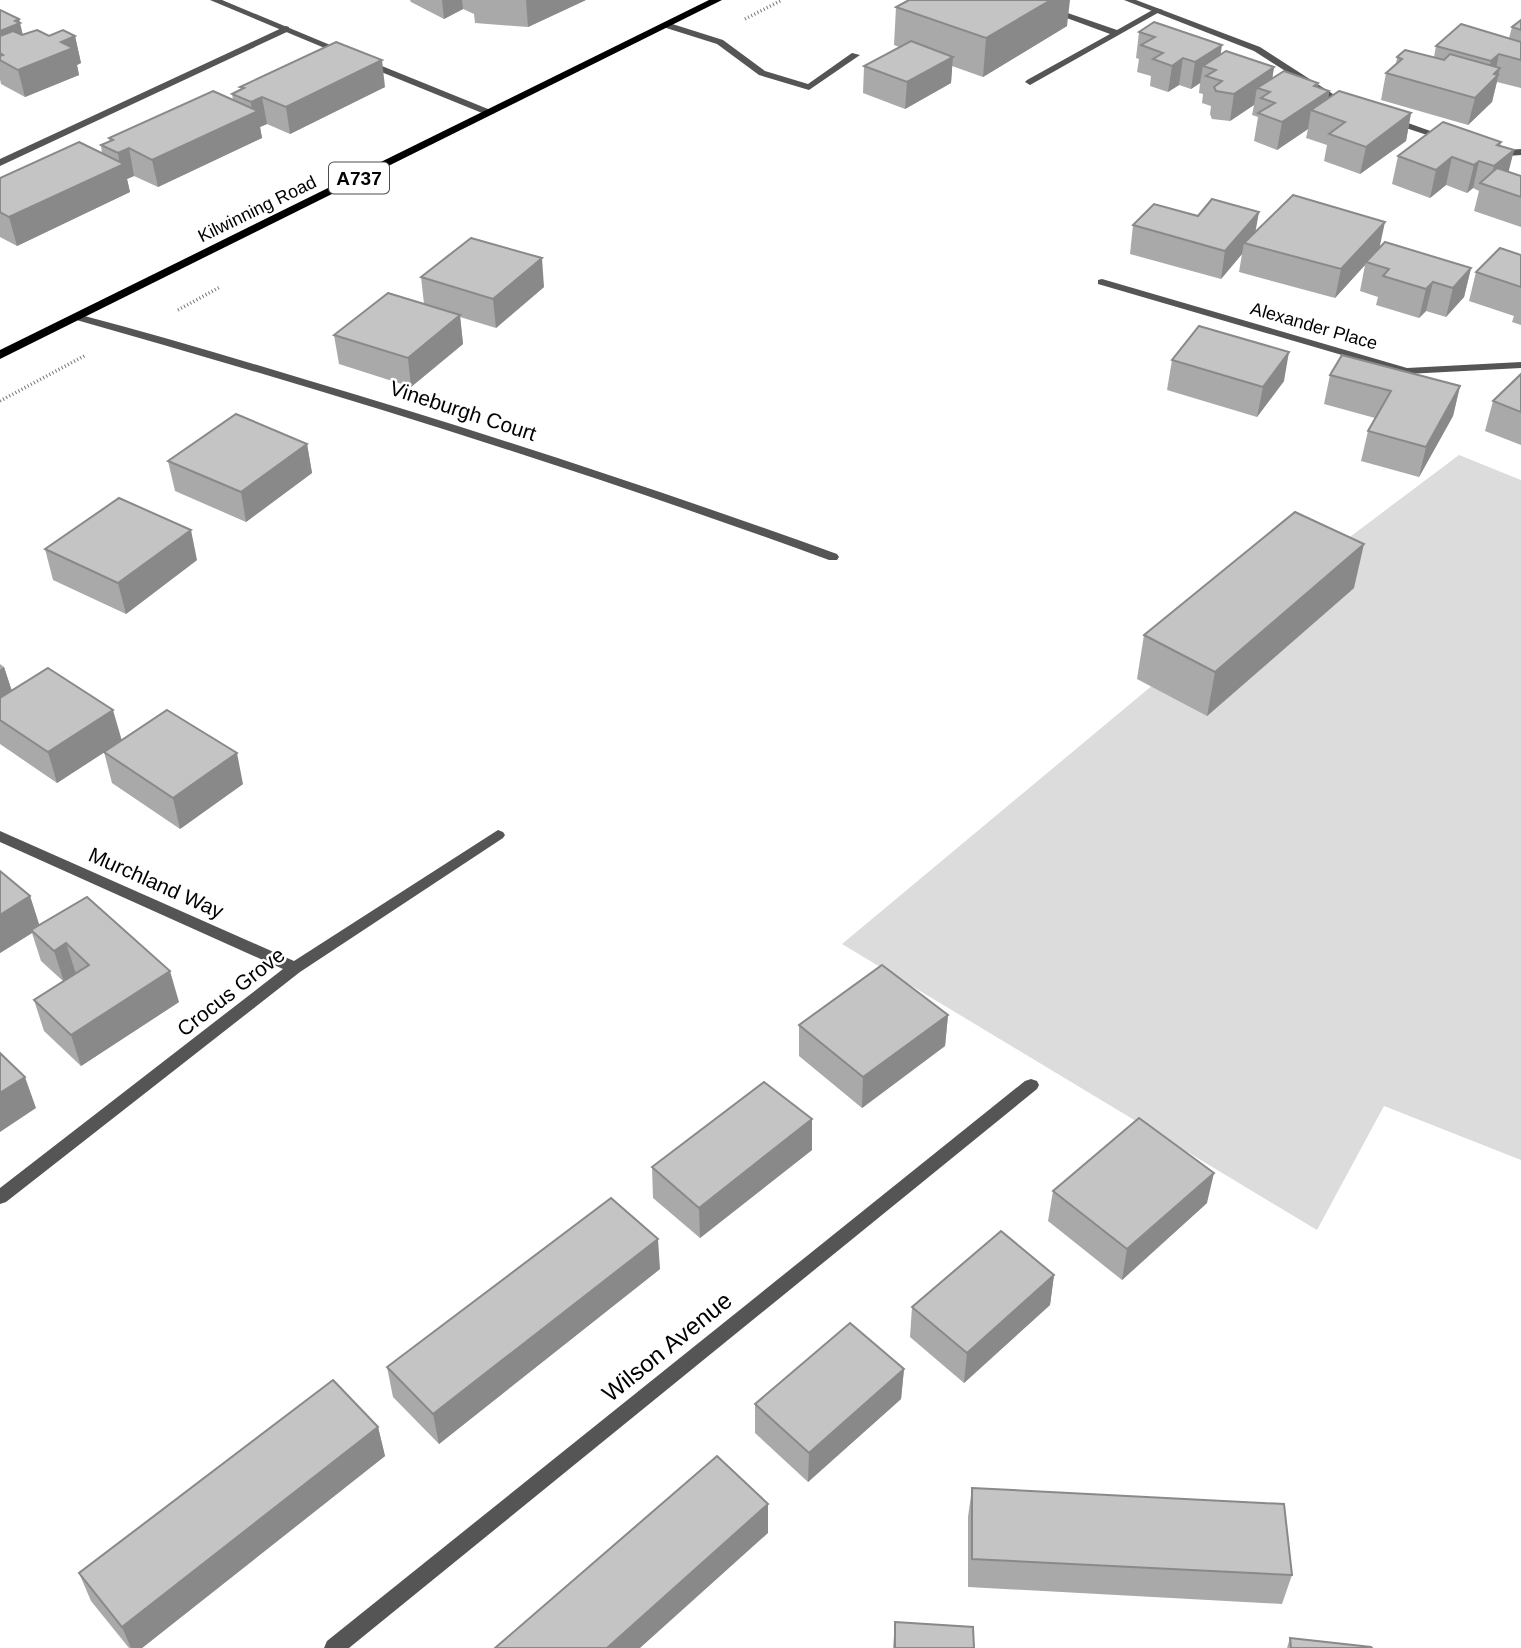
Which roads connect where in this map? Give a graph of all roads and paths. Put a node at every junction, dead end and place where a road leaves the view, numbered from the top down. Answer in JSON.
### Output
{"nodes":[{"id":1,"x":214,"y":0,"type":"edge"},
{"id":2,"x":717,"y":0,"type":"edge"},
{"id":3,"x":1022,"y":0,"type":"edge"},
{"id":4,"x":1128,"y":0,"type":"edge"},
{"id":5,"x":1159,"y":10,"type":"junction"},
{"id":6,"x":666,"y":25,"type":"junction"},
{"id":7,"x":286,"y":30,"type":"junction"},
{"id":8,"x":1118,"y":33,"type":"junction"},
{"id":9,"x":855,"y":55,"type":"dead end"},
{"id":10,"x":350,"y":56,"type":"edge"},
{"id":11,"x":363,"y":61,"type":"edge"},
{"id":12,"x":1030,"y":82,"type":"dead end"},
{"id":13,"x":1352,"y":107,"type":"edge"},
{"id":14,"x":490,"y":113,"type":"junction"},
{"id":15,"x":1378,"y":116,"type":"edge"},
{"id":16,"x":1457,"y":142,"type":"edge"},
{"id":17,"x":1483,"y":150,"type":"edge"},
{"id":18,"x":1521,"y":152,"type":"edge"},
{"id":19,"x":0,"y":163,"type":"edge"},
{"id":20,"x":1102,"y":282,"type":"dead end"},
{"id":21,"x":77,"y":317,"type":"junction"},
{"id":22,"x":0,"y":355,"type":"edge"},
{"id":23,"x":1521,"y":365,"type":"edge"},
{"id":24,"x":833,"y":557,"type":"dead end"},
{"id":25,"x":498,"y":835,"type":"dead end"},
{"id":26,"x":0,"y":836,"type":"edge"},
{"id":27,"x":295,"y":968,"type":"junction"},
{"id":28,"x":1031,"y":1085,"type":"dead end"},
{"id":29,"x":0,"y":1197,"type":"edge"},
{"id":30,"x":334,"y":1648,"type":"edge"}],
"edges":[{"from":1,"to":7,"type":"street"},
{"from":2,"to":6,"type":"main road","name":"Kilwinning Road","number":"A737"},
{"from":3,"to":8,"type":"street"},
{"from":4,"to":5,"type":"street"},
{"from":5,"to":8,"type":"street"},
{"from":5,"to":13,"type":"street"},
{"from":6,"to":9,"type":"street"},
{"from":6,"to":14,"type":"main road","name":"Kilwinning Road","number":"A737"},
{"from":7,"to":10,"type":"street"},
{"from":7,"to":19,"type":"street"},
{"from":8,"to":12,"type":"street"},
{"from":11,"to":14,"type":"street"},
{"from":14,"to":21,"type":"main road","name":"Kilwinning Road","number":"A737"},
{"from":15,"to":16,"type":"street"},
{"from":17,"to":18,"type":"street"},
{"from":20,"to":23,"type":"street","name":"Alexander Place"},
{"from":21,"to":22,"type":"main road","name":"Kilwinning Road","number":"A737"},
{"from":21,"to":24,"type":"street","name":"Vineburgh Court"},
{"from":25,"to":27,"type":"street","name":"Crocus Grove"},
{"from":26,"to":27,"type":"street","name":"Murchland Way"},
{"from":27,"to":29,"type":"street","name":"Crocus Grove"},
{"from":28,"to":30,"type":"street","name":"Wilson Avenue"}]}
